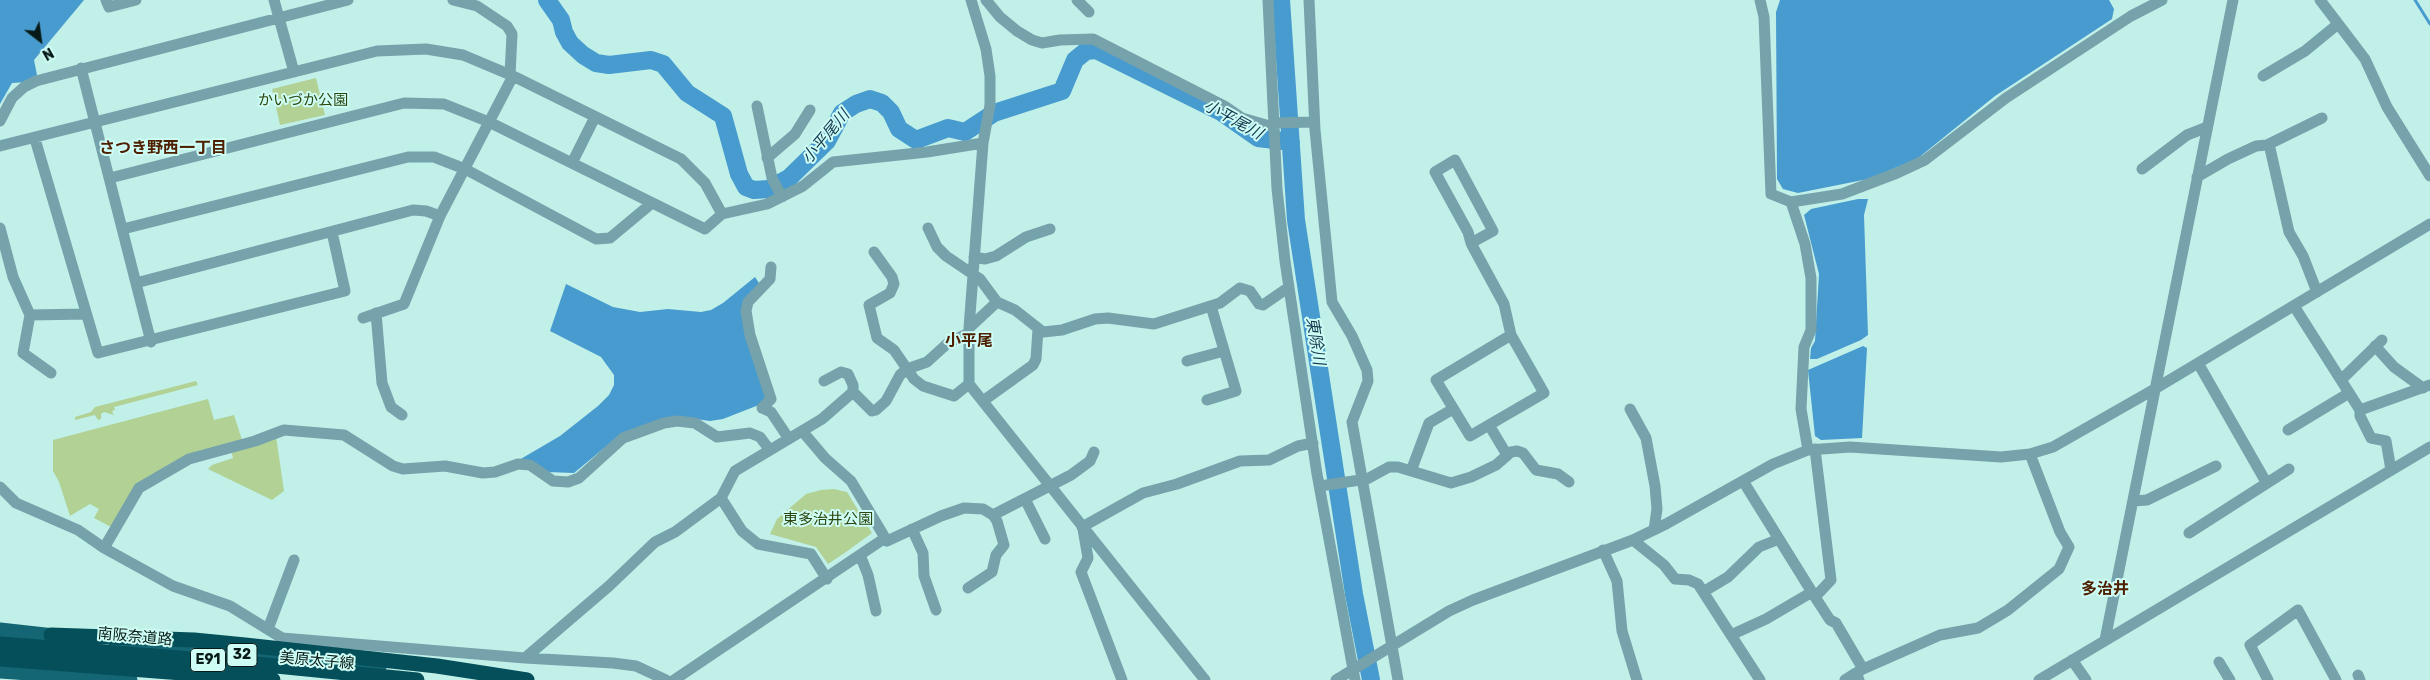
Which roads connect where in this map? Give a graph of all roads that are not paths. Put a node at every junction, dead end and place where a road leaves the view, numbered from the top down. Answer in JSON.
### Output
{"nodes":[{"id":1,"x":106,"y":0,"type":"edge"},
{"id":2,"x":136,"y":0,"type":"edge"},
{"id":3,"x":274,"y":0,"type":"edge"},
{"id":4,"x":348,"y":0,"type":"edge"},
{"id":5,"x":452,"y":0,"type":"edge"},
{"id":6,"x":971,"y":0,"type":"edge"},
{"id":7,"x":986,"y":0,"type":"edge"},
{"id":8,"x":1077,"y":0,"type":"edge"},
{"id":9,"x":1268,"y":0,"type":"edge"},
{"id":10,"x":1309,"y":0,"type":"edge"},
{"id":11,"x":1760,"y":0,"type":"edge"},
{"id":12,"x":2162,"y":0,"type":"edge"},
{"id":13,"x":2233,"y":0,"type":"edge"},
{"id":14,"x":2320,"y":0,"type":"edge"},
{"id":15,"x":1090,"y":12,"type":"dead end"},
{"id":16,"x":279,"y":18,"type":"junction"},
{"id":17,"x":2338,"y":24,"type":"junction"},
{"id":18,"x":81,"y":68,"type":"junction"},
{"id":19,"x":294,"y":72,"type":"junction"},
{"id":20,"x":512,"y":75,"type":"junction"},
{"id":21,"x":2262,"y":76,"type":"dead end"},
{"id":22,"x":757,"y":106,"type":"dead end"},
{"id":23,"x":810,"y":110,"type":"dead end"},
{"id":24,"x":595,"y":117,"type":"junction"},
{"id":25,"x":2322,"y":118,"type":"dead end"},
{"id":26,"x":0,"y":121,"type":"edge"},
{"id":27,"x":490,"y":122,"type":"junction"},
{"id":28,"x":1314,"y":122,"type":"junction"},
{"id":29,"x":96,"y":123,"type":"junction"},
{"id":30,"x":1273,"y":125,"type":"junction"},
{"id":31,"x":2205,"y":128,"type":"junction"},
{"id":32,"x":35,"y":139,"type":"junction"},
{"id":33,"x":983,"y":143,"type":"junction"},
{"id":34,"x":2269,"y":144,"type":"junction"},
{"id":35,"x":0,"y":146,"type":"edge"},
{"id":36,"x":768,"y":158,"type":"junction"},
{"id":37,"x":572,"y":163,"type":"junction"},
{"id":38,"x":2142,"y":169,"type":"dead end"},
{"id":39,"x":465,"y":170,"type":"junction"},
{"id":40,"x":2430,"y":176,"type":"edge"},
{"id":41,"x":2197,"y":177,"type":"junction"},
{"id":42,"x":110,"y":178,"type":"junction"},
{"id":43,"x":782,"y":196,"type":"junction"},
{"id":44,"x":1791,"y":202,"type":"junction"},
{"id":45,"x":652,"y":203,"type":"junction"},
{"id":46,"x":722,"y":214,"type":"junction"},
{"id":47,"x":440,"y":216,"type":"junction"},
{"id":48,"x":2430,"y":224,"type":"edge"},
{"id":49,"x":0,"y":228,"type":"edge"},
{"id":50,"x":928,"y":228,"type":"dead end"},
{"id":51,"x":122,"y":229,"type":"junction"},
{"id":52,"x":1050,"y":230,"type":"dead end"},
{"id":53,"x":332,"y":232,"type":"junction"},
{"id":54,"x":1471,"y":243,"type":"junction"},
{"id":55,"x":874,"y":252,"type":"dead end"},
{"id":56,"x":3,"y":254,"type":"edge"},
{"id":57,"x":974,"y":258,"type":"junction"},
{"id":58,"x":771,"y":267,"type":"dead end"},
{"id":59,"x":974,"y":274,"type":"junction"},
{"id":60,"x":136,"y":282,"type":"junction"},
{"id":61,"x":1289,"y":287,"type":"junction"},
{"id":62,"x":2317,"y":292,"type":"junction"},
{"id":63,"x":997,"y":302,"type":"junction"},
{"id":64,"x":1211,"y":306,"type":"junction"},
{"id":65,"x":2294,"y":306,"type":"junction"},
{"id":66,"x":376,"y":313,"type":"junction"},
{"id":67,"x":86,"y":314,"type":"junction"},
{"id":68,"x":30,"y":315,"type":"junction"},
{"id":69,"x":362,"y":318,"type":"dead end"},
{"id":70,"x":1038,"y":329,"type":"junction"},
{"id":71,"x":969,"y":330,"type":"junction"},
{"id":72,"x":1510,"y":335,"type":"junction"},
{"id":73,"x":151,"y":342,"type":"junction"},
{"id":74,"x":1224,"y":351,"type":"junction"},
{"id":75,"x":1187,"y":361,"type":"dead end"},
{"id":76,"x":2198,"y":363,"type":"junction"},
{"id":77,"x":907,"y":369,"type":"junction"},
{"id":78,"x":51,"y":374,"type":"dead end"},
{"id":79,"x":2341,"y":380,"type":"junction"},
{"id":80,"x":824,"y":381,"type":"dead end"},
{"id":81,"x":969,"y":384,"type":"junction"},
{"id":82,"x":2426,"y":387,"type":"edge"},
{"id":83,"x":2153,"y":390,"type":"junction"},
{"id":84,"x":853,"y":392,"type":"junction"},
{"id":85,"x":2349,"y":393,"type":"junction"},
{"id":86,"x":1208,"y":400,"type":"dead end"},
{"id":87,"x":983,"y":401,"type":"junction"},
{"id":88,"x":1453,"y":409,"type":"junction"},
{"id":89,"x":1630,"y":409,"type":"dead end"},
{"id":90,"x":2360,"y":410,"type":"junction"},
{"id":91,"x":402,"y":416,"type":"dead end"},
{"id":92,"x":1489,"y":425,"type":"junction"},
{"id":93,"x":2288,"y":430,"type":"dead end"},
{"id":94,"x":803,"y":432,"type":"junction"},
{"id":95,"x":789,"y":439,"type":"junction"},
{"id":96,"x":1313,"y":443,"type":"junction"},
{"id":97,"x":2430,"y":447,"type":"edge"},
{"id":98,"x":769,"y":449,"type":"junction"},
{"id":99,"x":1811,"y":450,"type":"junction"},
{"id":100,"x":1094,"y":452,"type":"dead end"},
{"id":101,"x":2030,"y":454,"type":"junction"},
{"id":102,"x":1507,"y":455,"type":"junction"},
{"id":103,"x":2216,"y":466,"type":"dead end"},
{"id":104,"x":2289,"y":469,"type":"dead end"},
{"id":105,"x":2392,"y":470,"type":"junction"},
{"id":106,"x":1411,"y":471,"type":"junction"},
{"id":107,"x":1361,"y":479,"type":"junction"},
{"id":108,"x":1743,"y":481,"type":"junction"},
{"id":109,"x":1569,"y":482,"type":"dead end"},
{"id":110,"x":2266,"y":482,"type":"junction"},
{"id":111,"x":1051,"y":486,"type":"junction"},
{"id":112,"x":1320,"y":486,"type":"junction"},
{"id":113,"x":0,"y":487,"type":"edge"},
{"id":114,"x":721,"y":498,"type":"junction"},
{"id":115,"x":1025,"y":499,"type":"junction"},
{"id":116,"x":2134,"y":501,"type":"junction"},
{"id":117,"x":993,"y":515,"type":"junction"},
{"id":118,"x":1082,"y":527,"type":"junction"},
{"id":119,"x":912,"y":529,"type":"junction"},
{"id":120,"x":1654,"y":530,"type":"junction"},
{"id":121,"x":2189,"y":533,"type":"dead end"},
{"id":122,"x":885,"y":538,"type":"junction"},
{"id":123,"x":1046,"y":539,"type":"dead end"},
{"id":124,"x":1779,"y":539,"type":"junction"},
{"id":125,"x":1633,"y":540,"type":"junction"},
{"id":126,"x":104,"y":548,"type":"junction"},
{"id":127,"x":1603,"y":550,"type":"junction"},
{"id":128,"x":860,"y":555,"type":"junction"},
{"id":129,"x":294,"y":560,"type":"dead end"},
{"id":130,"x":826,"y":579,"type":"junction"},
{"id":131,"x":968,"y":588,"type":"dead end"},
{"id":132,"x":1703,"y":592,"type":"junction"},
{"id":133,"x":1814,"y":595,"type":"junction"},
{"id":134,"x":936,"y":610,"type":"dead end"},
{"id":135,"x":876,"y":611,"type":"dead end"},
{"id":136,"x":268,"y":629,"type":"junction"},
{"id":137,"x":0,"y":630,"type":"edge"},
{"id":138,"x":51,"y":635,"type":"junction"},
{"id":139,"x":1731,"y":636,"type":"junction"},
{"id":140,"x":2105,"y":640,"type":"junction"},
{"id":141,"x":0,"y":644,"type":"edge"},
{"id":142,"x":1392,"y":645,"type":"junction"},
{"id":143,"x":525,"y":658,"type":"junction"},
{"id":144,"x":0,"y":659,"type":"edge"},
{"id":145,"x":2072,"y":660,"type":"junction"},
{"id":146,"x":2219,"y":662,"type":"dead end"},
{"id":147,"x":0,"y":671,"type":"edge"},
{"id":148,"x":1859,"y":674,"type":"edge"},
{"id":149,"x":1354,"y":675,"type":"edge"},
{"id":150,"x":130,"y":680,"type":"edge"},
{"id":151,"x":273,"y":680,"type":"edge"},
{"id":152,"x":416,"y":680,"type":"edge"},
{"id":153,"x":485,"y":680,"type":"edge"},
{"id":154,"x":527,"y":680,"type":"edge"},
{"id":155,"x":666,"y":680,"type":"edge"},
{"id":156,"x":674,"y":680,"type":"edge"},
{"id":157,"x":1122,"y":680,"type":"edge"},
{"id":158,"x":1205,"y":680,"type":"edge"},
{"id":159,"x":1336,"y":680,"type":"edge"},
{"id":160,"x":1398,"y":680,"type":"edge"},
{"id":161,"x":1637,"y":680,"type":"edge"},
{"id":162,"x":1760,"y":680,"type":"edge"},
{"id":163,"x":1845,"y":680,"type":"edge"},
{"id":164,"x":2039,"y":680,"type":"edge"},
{"id":165,"x":2086,"y":680,"type":"edge"},
{"id":166,"x":2230,"y":680,"type":"edge"},
{"id":167,"x":2268,"y":680,"type":"edge"},
{"id":168,"x":2336,"y":680,"type":"edge"}],
"edges":[{"from":1,"to":2,"type":"street"},
{"from":3,"to":16,"type":"street"},
{"from":4,"to":16,"type":"street"},
{"from":5,"to":20,"type":"street"},
{"from":6,"to":33,"type":"street"},
{"from":7,"to":30,"type":"street"},
{"from":8,"to":15,"type":"street"},
{"from":9,"to":30,"type":"street"},
{"from":10,"to":28,"type":"street"},
{"from":11,"to":44,"type":"street"},
{"from":12,"to":44,"type":"street"},
{"from":13,"to":31,"type":"street"},
{"from":14,"to":17,"type":"street"},
{"from":16,"to":18,"type":"street"},
{"from":16,"to":19,"type":"street"},
{"from":17,"to":21,"type":"street"},
{"from":17,"to":40,"type":"street"},
{"from":18,"to":26,"type":"street"},
{"from":18,"to":29,"type":"street"},
{"from":19,"to":20,"type":"street"},
{"from":19,"to":29,"type":"street"},
{"from":20,"to":24,"type":"street"},
{"from":20,"to":27,"type":"street"},
{"from":22,"to":36,"type":"street"},
{"from":23,"to":36,"type":"street"},
{"from":24,"to":37,"type":"street"},
{"from":24,"to":46,"type":"street"},
{"from":25,"to":34,"type":"street"},
{"from":27,"to":37,"type":"street"},
{"from":27,"to":39,"type":"street"},
{"from":27,"to":42,"type":"street"},
{"from":28,"to":30,"type":"street"},
{"from":28,"to":107,"type":"street"},
{"from":29,"to":32,"type":"street"},
{"from":29,"to":42,"type":"street"},
{"from":30,"to":61,"type":"street"},
{"from":31,"to":38,"type":"street"},
{"from":31,"to":41,"type":"street"},
{"from":32,"to":35,"type":"street"},
{"from":32,"to":67,"type":"street"},
{"from":33,"to":43,"type":"street"},
{"from":33,"to":57,"type":"street"},
{"from":34,"to":41,"type":"street"},
{"from":34,"to":62,"type":"street"},
{"from":36,"to":43,"type":"street"},
{"from":37,"to":45,"type":"street"},
{"from":39,"to":45,"type":"street"},
{"from":39,"to":47,"type":"street"},
{"from":39,"to":51,"type":"street"},
{"from":41,"to":83,"type":"street"},
{"from":42,"to":51,"type":"street"},
{"from":43,"to":46,"type":"street"},
{"from":44,"to":99,"type":"street"},
{"from":45,"to":46,"type":"street"},
{"from":47,"to":53,"type":"street"},
{"from":47,"to":66,"type":"street"},
{"from":48,"to":62,"type":"street"},
{"from":49,"to":56,"type":"street"},
{"from":50,"to":59,"type":"street"},
{"from":51,"to":60,"type":"street"},
{"from":52,"to":57,"type":"street"},
{"from":53,"to":60,"type":"street"},
{"from":53,"to":73,"type":"street"},
{"from":54,"to":54,"type":"street"},
{"from":54,"to":72,"type":"street"},
{"from":55,"to":77,"type":"street"},
{"from":56,"to":68,"type":"street"},
{"from":57,"to":59,"type":"street"},
{"from":58,"to":95,"type":"street"},
{"from":59,"to":63,"type":"street"},
{"from":59,"to":71,"type":"street"},
{"from":60,"to":73,"type":"street"},
{"from":61,"to":64,"type":"street"},
{"from":61,"to":96,"type":"street"},
{"from":62,"to":65,"type":"street"},
{"from":63,"to":70,"type":"street"},
{"from":63,"to":71,"type":"street"},
{"from":64,"to":70,"type":"street"},
{"from":64,"to":74,"type":"street"},
{"from":65,"to":76,"type":"street"},
{"from":65,"to":79,"type":"street"},
{"from":66,"to":69,"type":"street"},
{"from":66,"to":91,"type":"street"},
{"from":67,"to":68,"type":"street"},
{"from":67,"to":73,"type":"street"},
{"from":68,"to":78,"type":"street"},
{"from":70,"to":87,"type":"street"},
{"from":71,"to":77,"type":"street"},
{"from":71,"to":81,"type":"street"},
{"from":72,"to":88,"type":"street"},
{"from":72,"to":92,"type":"street"},
{"from":74,"to":75,"type":"street"},
{"from":74,"to":86,"type":"street"},
{"from":76,"to":83,"type":"street"},
{"from":76,"to":110,"type":"street"},
{"from":77,"to":81,"type":"street"},
{"from":77,"to":84,"type":"street"},
{"from":79,"to":82,"type":"street"},
{"from":79,"to":85,"type":"street"},
{"from":80,"to":84,"type":"street"},
{"from":81,"to":87,"type":"street"},
{"from":82,"to":90,"type":"street"},
{"from":83,"to":101,"type":"street"},
{"from":83,"to":116,"type":"street"},
{"from":84,"to":94,"type":"street"},
{"from":85,"to":90,"type":"street"},
{"from":85,"to":93,"type":"street"},
{"from":87,"to":111,"type":"street"},
{"from":88,"to":92,"type":"street"},
{"from":88,"to":106,"type":"street"},
{"from":89,"to":120,"type":"street"},
{"from":90,"to":105,"type":"street"},
{"from":92,"to":102,"type":"street"},
{"from":94,"to":95,"type":"street"},
{"from":94,"to":122,"type":"street"},
{"from":95,"to":98,"type":"street"},
{"from":96,"to":112,"type":"street"},
{"from":96,"to":118,"type":"street"},
{"from":97,"to":105,"type":"street"},
{"from":98,"to":114,"type":"street"},
{"from":98,"to":126,"type":"street"},
{"from":99,"to":101,"type":"street"},
{"from":99,"to":108,"type":"street"},
{"from":99,"to":133,"type":"street"},
{"from":100,"to":111,"type":"street"},
{"from":101,"to":148,"type":"street"},
{"from":102,"to":106,"type":"street"},
{"from":102,"to":109,"type":"street"},
{"from":103,"to":116,"type":"street"},
{"from":104,"to":110,"type":"street"},
{"from":105,"to":140,"type":"street"},
{"from":106,"to":107,"type":"street"},
{"from":107,"to":112,"type":"street"},
{"from":107,"to":142,"type":"street"},
{"from":108,"to":120,"type":"street"},
{"from":108,"to":124,"type":"street"},
{"from":110,"to":121,"type":"street"},
{"from":111,"to":115,"type":"street"},
{"from":111,"to":118,"type":"street"},
{"from":112,"to":149,"type":"street"},
{"from":113,"to":126,"type":"street"},
{"from":114,"to":130,"type":"street"},
{"from":114,"to":143,"type":"street"},
{"from":115,"to":117,"type":"street"},
{"from":115,"to":123,"type":"street"},
{"from":116,"to":140,"type":"street"},
{"from":117,"to":119,"type":"street"},
{"from":117,"to":131,"type":"street"},
{"from":118,"to":157,"type":"street"},
{"from":118,"to":158,"type":"street"},
{"from":119,"to":122,"type":"street"},
{"from":119,"to":134,"type":"street"},
{"from":120,"to":125,"type":"street"},
{"from":122,"to":128,"type":"street"},
{"from":124,"to":132,"type":"street"},
{"from":124,"to":133,"type":"street"},
{"from":125,"to":127,"type":"street"},
{"from":125,"to":132,"type":"street"},
{"from":126,"to":136,"type":"street"},
{"from":127,"to":142,"type":"street"},
{"from":127,"to":161,"type":"street"},
{"from":128,"to":130,"type":"street"},
{"from":128,"to":135,"type":"street"},
{"from":129,"to":136,"type":"street"},
{"from":130,"to":156,"type":"street"},
{"from":132,"to":139,"type":"street"},
{"from":133,"to":139,"type":"street"},
{"from":133,"to":148,"type":"street"},
{"from":136,"to":143,"type":"street"},
{"from":137,"to":138,"type":"main road","name":"美原太子線","number":"32"},
{"from":138,"to":153,"type":"main road","name":"美原太子線","number":"32"},
{"from":138,"to":154,"type":"highway"},
{"from":139,"to":162,"type":"street"},
{"from":140,"to":145,"type":"street"},
{"from":141,"to":152,"type":"highway","name":"南阪奈道路","number":"E91"},
{"from":142,"to":149,"type":"street"},
{"from":142,"to":160,"type":"street"},
{"from":143,"to":155,"type":"street"},
{"from":144,"to":151,"type":"highway","number":"E91"},
{"from":145,"to":164,"type":"street"},
{"from":145,"to":165,"type":"street"},
{"from":146,"to":166,"type":"street"},
{"from":147,"to":150,"type":"main road"},
{"from":148,"to":163,"type":"street"},
{"from":149,"to":159,"type":"street"},
{"from":167,"to":168,"type":"street"}]}
